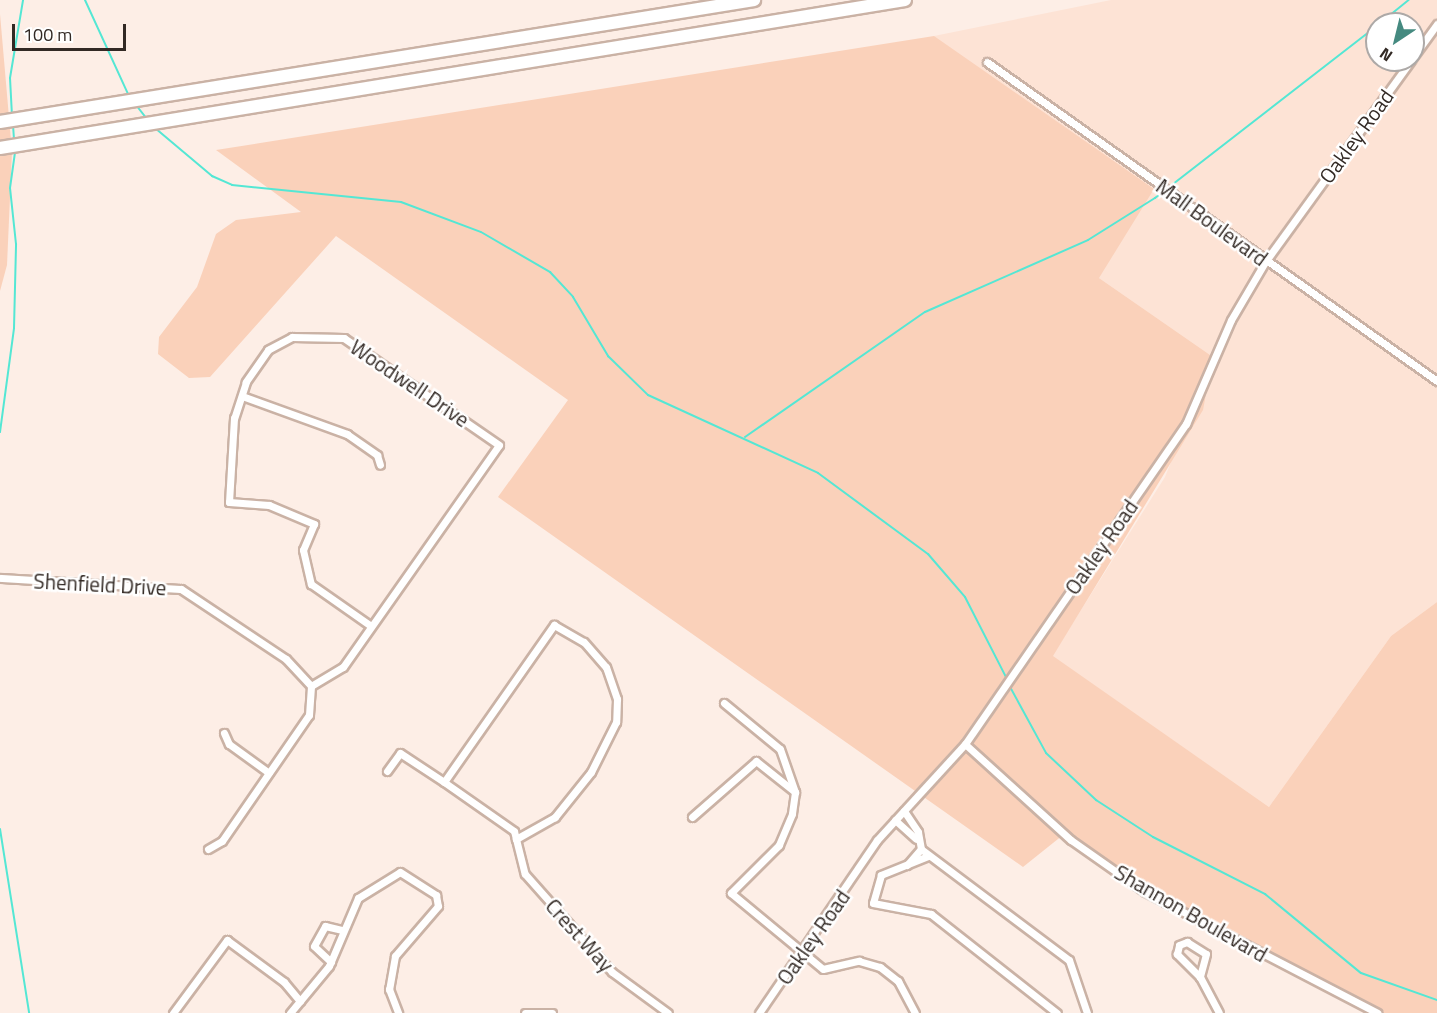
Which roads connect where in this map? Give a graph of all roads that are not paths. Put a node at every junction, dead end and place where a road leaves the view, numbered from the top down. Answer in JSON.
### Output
{"nodes":[{"id":1,"x":754,"y":0,"type":"edge"},
{"id":2,"x":905,"y":0,"type":"edge"},
{"id":3,"x":1437,"y":24,"type":"edge"},
{"id":4,"x":1425,"y":41,"type":"edge"},
{"id":5,"x":987,"y":62,"type":"dead end"},
{"id":6,"x":1403,"y":72,"type":"edge"},
{"id":7,"x":0,"y":122,"type":"edge"},
{"id":8,"x":0,"y":148,"type":"edge"},
{"id":9,"x":1265,"y":262,"type":"junction"},
{"id":10,"x":1437,"y":381,"type":"edge"},
{"id":11,"x":242,"y":396,"type":"junction"},
{"id":12,"x":380,"y":465,"type":"dead end"},
{"id":13,"x":0,"y":578,"type":"edge"},
{"id":14,"x":371,"y":626,"type":"junction"},
{"id":15,"x":311,"y":686,"type":"junction"},
{"id":16,"x":724,"y":703,"type":"dead end"},
{"id":17,"x":224,"y":733,"type":"dead end"},
{"id":18,"x":965,"y":744,"type":"junction"},
{"id":19,"x":387,"y":771,"type":"dead end"},
{"id":20,"x":269,"y":773,"type":"junction"},
{"id":21,"x":444,"y":782,"type":"junction"},
{"id":22,"x":795,"y":792,"type":"junction"},
{"id":23,"x":904,"y":811,"type":"junction"},
{"id":24,"x":692,"y":817,"type":"dead end"},
{"id":25,"x":895,"y":820,"type":"junction"},
{"id":26,"x":516,"y":839,"type":"junction"},
{"id":27,"x":916,"y":839,"type":"junction"},
{"id":28,"x":208,"y":849,"type":"dead end"},
{"id":29,"x":921,"y":849,"type":"junction"},
{"id":30,"x":928,"y":856,"type":"junction"},
{"id":31,"x":907,"y":865,"type":"junction"},
{"id":32,"x":344,"y":930,"type":"junction"},
{"id":33,"x":800,"y":954,"type":"junction"},
{"id":34,"x":331,"y":962,"type":"junction"},
{"id":35,"x":1200,"y":976,"type":"junction"},
{"id":36,"x":300,"y":1001,"type":"junction"},
{"id":37,"x":1361,"y":1005,"type":"junction"},
{"id":38,"x":173,"y":1013,"type":"edge"},
{"id":39,"x":290,"y":1013,"type":"edge"},
{"id":40,"x":398,"y":1013,"type":"edge"},
{"id":41,"x":525,"y":1013,"type":"edge"},
{"id":42,"x":552,"y":1013,"type":"edge"},
{"id":43,"x":668,"y":1013,"type":"edge"},
{"id":44,"x":759,"y":1013,"type":"edge"},
{"id":45,"x":915,"y":1013,"type":"edge"},
{"id":46,"x":1057,"y":1013,"type":"edge"},
{"id":47,"x":1087,"y":1013,"type":"edge"},
{"id":48,"x":1220,"y":1013,"type":"edge"},
{"id":49,"x":1357,"y":1013,"type":"edge"},
{"id":50,"x":1377,"y":1013,"type":"edge"}],
"edges":[{"from":1,"to":7,"type":"highway"},
{"from":2,"to":8,"type":"highway"},
{"from":3,"to":4,"type":"street","name":"Oakley Road"},
{"from":5,"to":9,"type":"street","name":"Mall Boulevard"},
{"from":6,"to":9,"type":"street","name":"Oakley Road"},
{"from":9,"to":10,"type":"street","name":"Mall Boulevard"},
{"from":9,"to":18,"type":"street","name":"Oakley Road"},
{"from":11,"to":12,"type":"street"},
{"from":11,"to":14,"type":"street","name":"Woodwell Drive"},
{"from":11,"to":14,"type":"street","name":"Woodwell Drive"},
{"from":13,"to":15,"type":"street","name":"Shenfield Drive"},
{"from":14,"to":15,"type":"street","name":"Woodwell Drive"},
{"from":15,"to":20,"type":"street"},
{"from":16,"to":22,"type":"street"},
{"from":17,"to":20,"type":"street"},
{"from":18,"to":23,"type":"street","name":"Oakley Road"},
{"from":18,"to":37,"type":"street","name":"Shannon Boulevard"},
{"from":19,"to":21,"type":"street"},
{"from":20,"to":28,"type":"street"},
{"from":21,"to":26,"type":"street"},
{"from":21,"to":26,"type":"street"},
{"from":22,"to":24,"type":"street"},
{"from":22,"to":33,"type":"street"},
{"from":23,"to":25,"type":"street","name":"Oakley Road"},
{"from":23,"to":27,"type":"street"},
{"from":25,"to":27,"type":"street"},
{"from":25,"to":33,"type":"street","name":"Oakley Road"},
{"from":26,"to":43,"type":"street","name":"Crest Way"},
{"from":27,"to":29,"type":"street"},
{"from":29,"to":30,"type":"street"},
{"from":29,"to":31,"type":"street"},
{"from":30,"to":31,"type":"street"},
{"from":30,"to":47,"type":"street"},
{"from":31,"to":46,"type":"street"},
{"from":32,"to":34,"type":"street"},
{"from":32,"to":34,"type":"street"},
{"from":32,"to":40,"type":"street"},
{"from":33,"to":44,"type":"street","name":"Oakley Road"},
{"from":33,"to":45,"type":"street"},
{"from":34,"to":36,"type":"street"},
{"from":35,"to":35,"type":"street"},
{"from":35,"to":48,"type":"street"},
{"from":36,"to":38,"type":"street"},
{"from":36,"to":39,"type":"street"},
{"from":37,"to":49,"type":"street"},
{"from":37,"to":50,"type":"street","name":"Shannon Boulevard"},
{"from":41,"to":42,"type":"street"}]}
